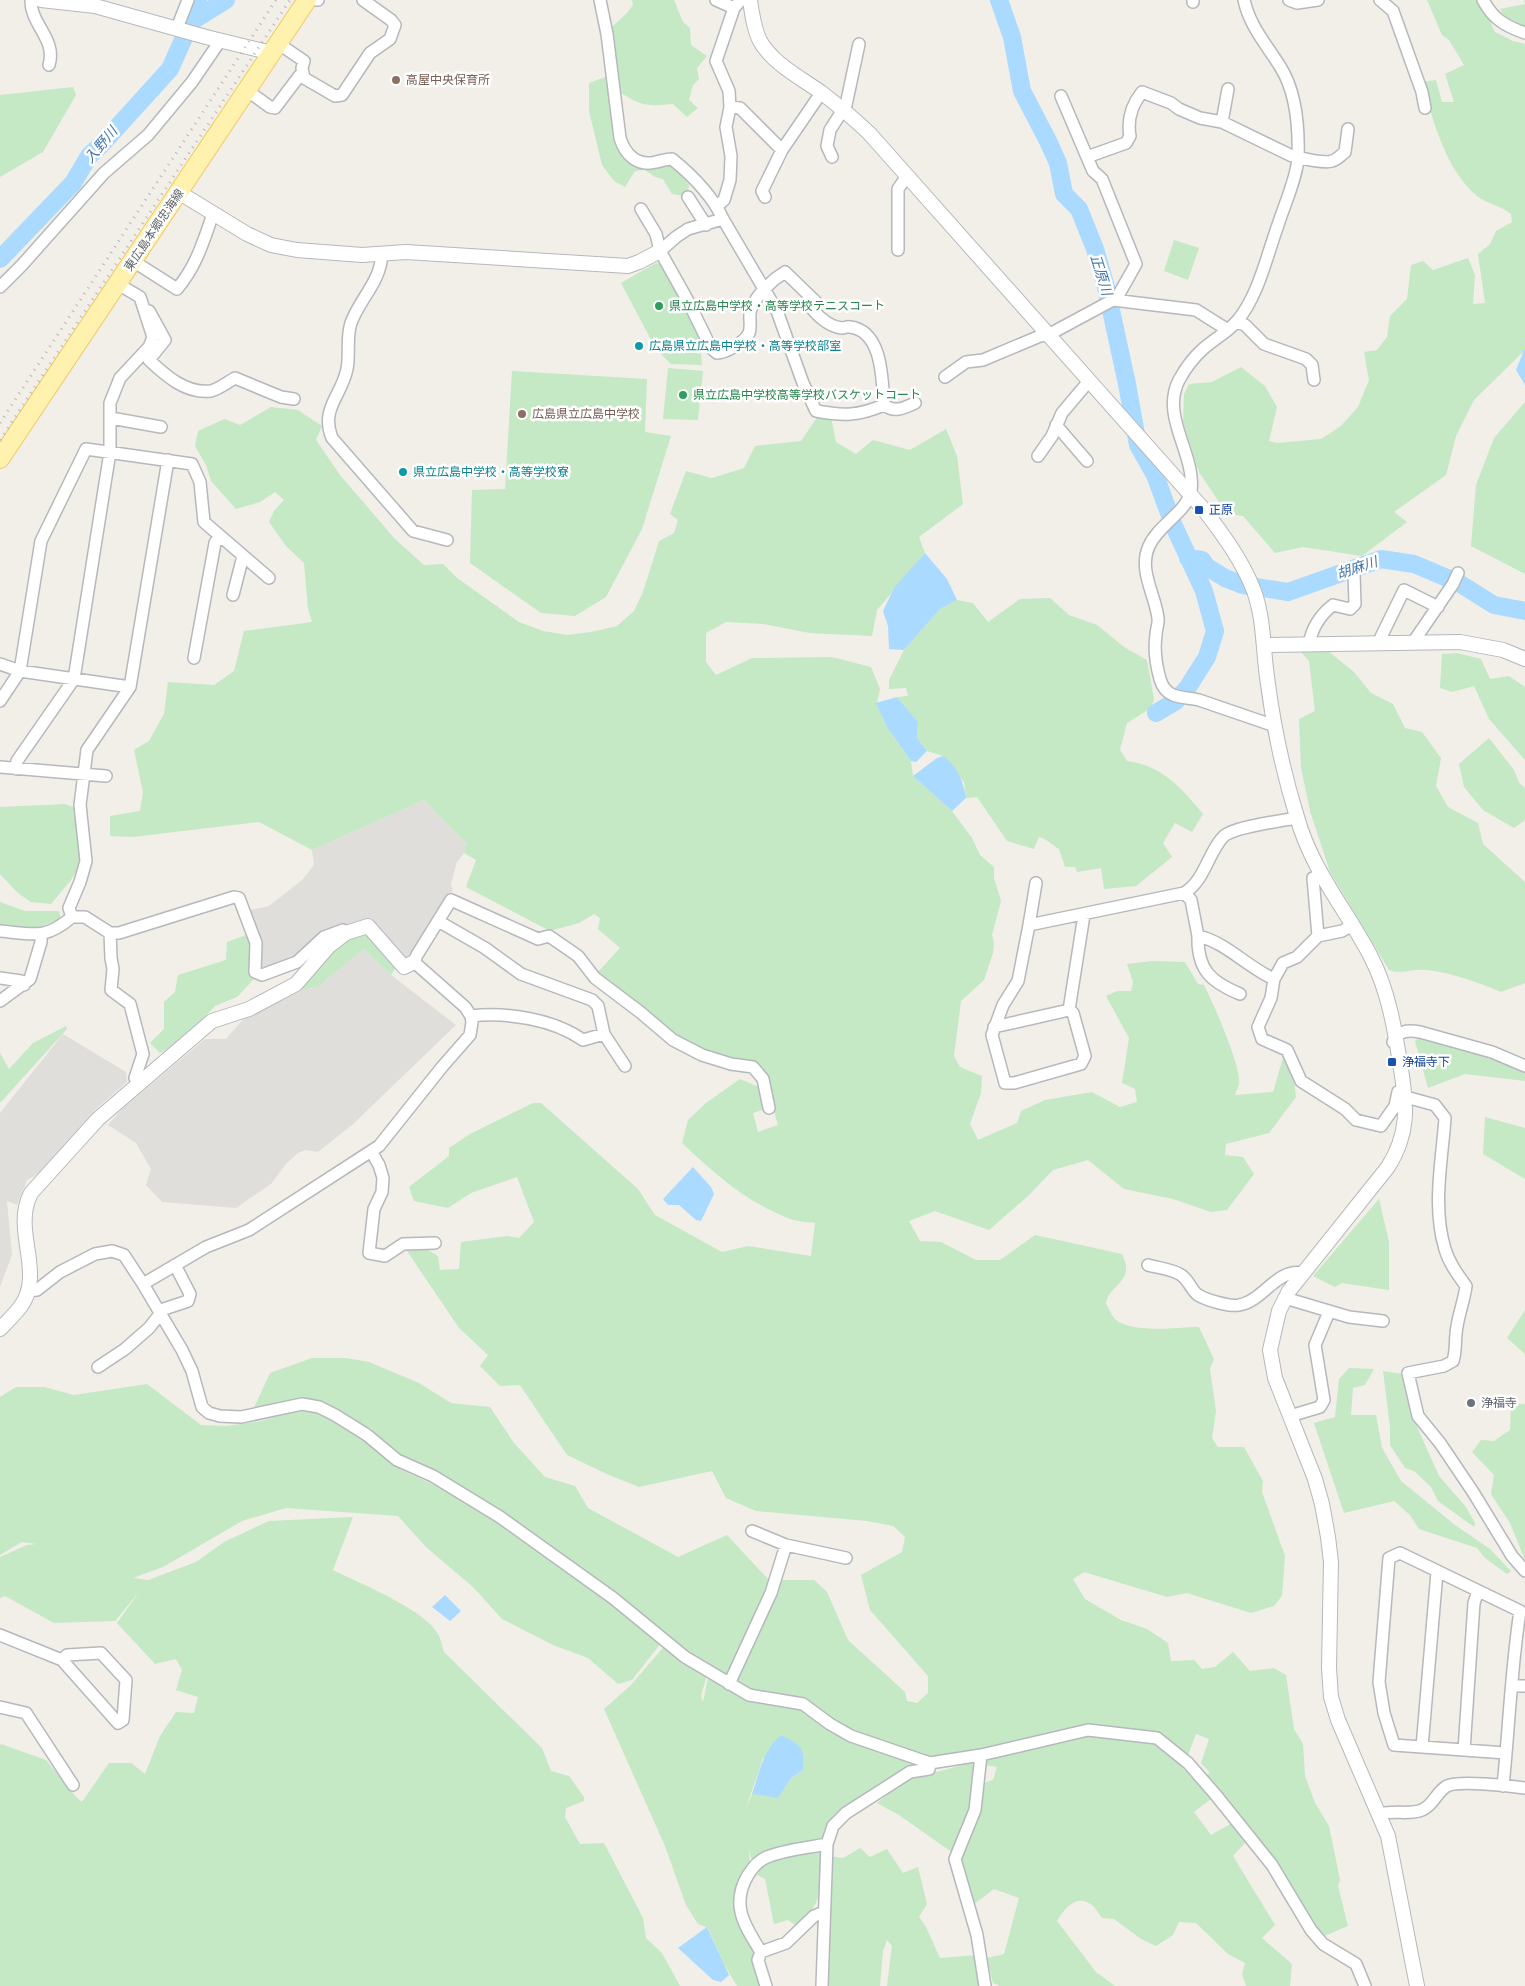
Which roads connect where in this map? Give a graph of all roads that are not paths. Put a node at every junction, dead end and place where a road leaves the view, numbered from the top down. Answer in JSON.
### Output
{"nodes":[{"id":1,"x":31,"y":0,"type":"edge"},
{"id":2,"x":41,"y":0,"type":"edge"},
{"id":3,"x":188,"y":0,"type":"edge"},
{"id":4,"x":307,"y":0,"type":"edge"},
{"id":5,"x":363,"y":0,"type":"edge"},
{"id":6,"x":600,"y":0,"type":"edge"},
{"id":7,"x":716,"y":0,"type":"edge"},
{"id":8,"x":750,"y":0,"type":"edge"},
{"id":9,"x":1244,"y":0,"type":"edge"},
{"id":10,"x":1289,"y":0,"type":"edge"},
{"id":11,"x":1318,"y":0,"type":"edge"},
{"id":12,"x":1380,"y":0,"type":"edge"},
{"id":13,"x":1483,"y":0,"type":"edge"},
{"id":14,"x":737,"y":4,"type":"edge"},
{"id":15,"x":178,"y":28,"type":"junction"},
{"id":16,"x":1525,"y":33,"type":"edge"},
{"id":17,"x":220,"y":41,"type":"junction"},
{"id":18,"x":859,"y":44,"type":"dead end"},
{"id":19,"x":275,"y":48,"type":"junction"},
{"id":20,"x":49,"y":65,"type":"dead end"},
{"id":21,"x":303,"y":73,"type":"junction"},
{"id":22,"x":1228,"y":89,"type":"dead end"},
{"id":23,"x":248,"y":90,"type":"junction"},
{"id":24,"x":821,"y":93,"type":"junction"},
{"id":25,"x":1062,"y":96,"type":"dead end"},
{"id":26,"x":730,"y":107,"type":"junction"},
{"id":27,"x":1425,"y":108,"type":"dead end"},
{"id":28,"x":844,"y":110,"type":"junction"},
{"id":29,"x":1222,"y":122,"type":"junction"},
{"id":30,"x":1348,"y":129,"type":"dead end"},
{"id":31,"x":782,"y":150,"type":"junction"},
{"id":32,"x":832,"y":157,"type":"dead end"},
{"id":33,"x":1086,"y":157,"type":"junction"},
{"id":34,"x":1298,"y":157,"type":"junction"},
{"id":35,"x":907,"y":176,"type":"junction"},
{"id":36,"x":180,"y":193,"type":"junction"},
{"id":37,"x":766,"y":196,"type":"dead end"},
{"id":38,"x":688,"y":197,"type":"dead end"},
{"id":39,"x":717,"y":206,"type":"junction"},
{"id":40,"x":642,"y":209,"type":"dead end"},
{"id":41,"x":213,"y":214,"type":"junction"},
{"id":42,"x":723,"y":219,"type":"junction"},
{"id":43,"x":706,"y":225,"type":"junction"},
{"id":44,"x":898,"y":250,"type":"dead end"},
{"id":45,"x":660,"y":251,"type":"junction"},
{"id":46,"x":382,"y":253,"type":"junction"},
{"id":47,"x":133,"y":261,"type":"junction"},
{"id":48,"x":118,"y":284,"type":"junction"},
{"id":49,"x":0,"y":287,"type":"edge"},
{"id":50,"x":765,"y":288,"type":"junction"},
{"id":51,"x":1119,"y":300,"type":"junction"},
{"id":52,"x":151,"y":319,"type":"junction"},
{"id":53,"x":1237,"y":322,"type":"junction"},
{"id":54,"x":1226,"y":331,"type":"junction"},
{"id":55,"x":1048,"y":335,"type":"junction"},
{"id":56,"x":945,"y":377,"type":"dead end"},
{"id":57,"x":1314,"y":380,"type":"dead end"},
{"id":58,"x":1089,"y":381,"type":"junction"},
{"id":59,"x":294,"y":399,"type":"dead end"},
{"id":60,"x":915,"y":403,"type":"dead end"},
{"id":61,"x":884,"y":405,"type":"junction"},
{"id":62,"x":111,"y":418,"type":"junction"},
{"id":63,"x":1056,"y":425,"type":"junction"},
{"id":64,"x":161,"y":427,"type":"dead end"},
{"id":65,"x":110,"y":452,"type":"junction"},
{"id":66,"x":1038,"y":456,"type":"dead end"},
{"id":67,"x":0,"y":459,"type":"edge"},
{"id":68,"x":168,"y":460,"type":"junction"},
{"id":69,"x":1087,"y":460,"type":"dead end"},
{"id":70,"x":1190,"y":494,"type":"junction"},
{"id":71,"x":220,"y":536,"type":"junction"},
{"id":72,"x":447,"y":540,"type":"dead end"},
{"id":73,"x":243,"y":556,"type":"junction"},
{"id":74,"x":1458,"y":573,"type":"dead end"},
{"id":75,"x":1354,"y":574,"type":"dead end"},
{"id":76,"x":269,"y":578,"type":"dead end"},
{"id":77,"x":233,"y":595,"type":"dead end"},
{"id":78,"x":1438,"y":607,"type":"junction"},
{"id":79,"x":1380,"y":643,"type":"junction"},
{"id":80,"x":1416,"y":643,"type":"junction"},
{"id":81,"x":1264,"y":644,"type":"junction"},
{"id":82,"x":1309,"y":644,"type":"junction"},
{"id":83,"x":194,"y":658,"type":"dead end"},
{"id":84,"x":1525,"y":659,"type":"edge"},
{"id":85,"x":0,"y":664,"type":"edge"},
{"id":86,"x":20,"y":671,"type":"junction"},
{"id":87,"x":74,"y":678,"type":"junction"},
{"id":88,"x":130,"y":687,"type":"junction"},
{"id":89,"x":0,"y":701,"type":"edge"},
{"id":90,"x":1275,"y":722,"type":"junction"},
{"id":91,"x":0,"y":767,"type":"edge"},
{"id":92,"x":16,"y":768,"type":"junction"},
{"id":93,"x":83,"y":773,"type":"junction"},
{"id":94,"x":106,"y":776,"type":"dead end"},
{"id":95,"x":1297,"y":818,"type":"junction"},
{"id":96,"x":1320,"y":875,"type":"junction"},
{"id":97,"x":1036,"y":883,"type":"dead end"},
{"id":98,"x":1184,"y":893,"type":"junction"},
{"id":99,"x":1084,"y":915,"type":"junction"},
{"id":100,"x":72,"y":916,"type":"junction"},
{"id":101,"x":438,"y":921,"type":"junction"},
{"id":102,"x":1029,"y":925,"type":"junction"},
{"id":103,"x":1351,"y":926,"type":"junction"},
{"id":104,"x":0,"y":931,"type":"edge"},
{"id":105,"x":110,"y":933,"type":"junction"},
{"id":106,"x":346,"y":933,"type":"junction"},
{"id":107,"x":41,"y":935,"type":"junction"},
{"id":108,"x":1198,"y":936,"type":"junction"},
{"id":109,"x":1318,"y":936,"type":"junction"},
{"id":110,"x":414,"y":962,"type":"junction"},
{"id":111,"x":0,"y":978,"type":"edge"},
{"id":112,"x":1274,"y":978,"type":"junction"},
{"id":113,"x":24,"y":985,"type":"junction"},
{"id":114,"x":1240,"y":994,"type":"dead end"},
{"id":115,"x":0,"y":1001,"type":"edge"},
{"id":116,"x":1069,"y":1010,"type":"junction"},
{"id":117,"x":471,"y":1016,"type":"junction"},
{"id":118,"x":994,"y":1026,"type":"junction"},
{"id":119,"x":604,"y":1034,"type":"junction"},
{"id":120,"x":1396,"y":1035,"type":"junction"},
{"id":121,"x":625,"y":1066,"type":"dead end"},
{"id":122,"x":1525,"y":1066,"type":"edge"},
{"id":123,"x":139,"y":1084,"type":"junction"},
{"id":124,"x":1402,"y":1095,"type":"junction"},
{"id":125,"x":770,"y":1108,"type":"dead end"},
{"id":126,"x":371,"y":1151,"type":"junction"},
{"id":127,"x":435,"y":1243,"type":"dead end"},
{"id":128,"x":175,"y":1265,"type":"junction"},
{"id":129,"x":1148,"y":1266,"type":"dead end"},
{"id":130,"x":1302,"y":1273,"type":"junction"},
{"id":131,"x":143,"y":1284,"type":"junction"},
{"id":132,"x":27,"y":1291,"type":"junction"},
{"id":133,"x":1285,"y":1298,"type":"junction"},
{"id":134,"x":1329,"y":1312,"type":"junction"},
{"id":135,"x":161,"y":1314,"type":"junction"},
{"id":136,"x":1383,"y":1321,"type":"dead end"},
{"id":137,"x":0,"y":1329,"type":"edge"},
{"id":138,"x":98,"y":1367,"type":"dead end"},
{"id":139,"x":1290,"y":1416,"type":"junction"},
{"id":140,"x":752,"y":1530,"type":"dead end"},
{"id":141,"x":786,"y":1545,"type":"junction"},
{"id":142,"x":846,"y":1558,"type":"dead end"},
{"id":143,"x":1525,"y":1571,"type":"edge"},
{"id":144,"x":1437,"y":1572,"type":"junction"},
{"id":145,"x":1478,"y":1591,"type":"junction"},
{"id":146,"x":1525,"y":1599,"type":"edge"},
{"id":147,"x":1520,"y":1611,"type":"junction"},
{"id":148,"x":1521,"y":1631,"type":"edge"},
{"id":149,"x":0,"y":1635,"type":"edge"},
{"id":150,"x":62,"y":1660,"type":"junction"},
{"id":151,"x":729,"y":1684,"type":"junction"},
{"id":152,"x":1512,"y":1686,"type":"junction"},
{"id":153,"x":1525,"y":1686,"type":"edge"},
{"id":154,"x":0,"y":1707,"type":"edge"},
{"id":155,"x":1422,"y":1747,"type":"junction"},
{"id":156,"x":1464,"y":1750,"type":"junction"},
{"id":157,"x":1506,"y":1753,"type":"junction"},
{"id":158,"x":981,"y":1755,"type":"junction"},
{"id":159,"x":930,"y":1763,"type":"junction"},
{"id":160,"x":73,"y":1785,"type":"dead end"},
{"id":161,"x":1503,"y":1786,"type":"junction"},
{"id":162,"x":1525,"y":1788,"type":"edge"},
{"id":163,"x":1380,"y":1814,"type":"junction"},
{"id":164,"x":827,"y":1844,"type":"junction"},
{"id":165,"x":824,"y":1912,"type":"junction"},
{"id":166,"x":761,"y":1952,"type":"junction"},
{"id":167,"x":766,"y":1986,"type":"edge"},
{"id":168,"x":822,"y":1986,"type":"edge"},
{"id":169,"x":985,"y":1986,"type":"edge"},
{"id":170,"x":1365,"y":1986,"type":"edge"},
{"id":171,"x":1416,"y":1986,"type":"edge"}],
"edges":[{"from":1,"to":20,"type":"street"},
{"from":2,"to":15,"type":"street"},
{"from":3,"to":15,"type":"street"},
{"from":4,"to":19,"type":"main road","name":"東広島本郷忠海線"},
{"from":5,"to":21,"type":"street"},
{"from":6,"to":39,"type":"street"},
{"from":7,"to":14,"type":"street"},
{"from":8,"to":24,"type":"street"},
{"from":9,"to":34,"type":"street"},
{"from":10,"to":11,"type":"street"},
{"from":12,"to":27,"type":"street"},
{"from":13,"to":16,"type":"street"},
{"from":14,"to":26,"type":"street"},
{"from":15,"to":17,"type":"street"},
{"from":17,"to":19,"type":"street"},
{"from":17,"to":49,"type":"street"},
{"from":18,"to":28,"type":"street"},
{"from":19,"to":21,"type":"street"},
{"from":19,"to":23,"type":"main road","name":"東広島本郷忠海線"},
{"from":21,"to":23,"type":"street"},
{"from":22,"to":29,"type":"street"},
{"from":23,"to":36,"type":"main road","name":"東広島本郷忠海線"},
{"from":24,"to":28,"type":"street"},
{"from":24,"to":31,"type":"street"},
{"from":25,"to":33,"type":"street"},
{"from":26,"to":31,"type":"street"},
{"from":26,"to":39,"type":"street"},
{"from":28,"to":32,"type":"street"},
{"from":28,"to":35,"type":"street"},
{"from":29,"to":33,"type":"street"},
{"from":29,"to":34,"type":"street"},
{"from":30,"to":34,"type":"street"},
{"from":31,"to":37,"type":"street"},
{"from":33,"to":51,"type":"street"},
{"from":34,"to":53,"type":"street"},
{"from":35,"to":44,"type":"street"},
{"from":35,"to":55,"type":"street"},
{"from":36,"to":41,"type":"street"},
{"from":36,"to":47,"type":"main road","name":"東広島本郷忠海線"},
{"from":38,"to":43,"type":"street"},
{"from":39,"to":42,"type":"street"},
{"from":40,"to":45,"type":"street"},
{"from":41,"to":46,"type":"street"},
{"from":41,"to":47,"type":"street"},
{"from":42,"to":43,"type":"street"},
{"from":42,"to":50,"type":"street"},
{"from":43,"to":45,"type":"street"},
{"from":45,"to":46,"type":"street"},
{"from":45,"to":50,"type":"street"},
{"from":46,"to":72,"type":"street"},
{"from":47,"to":48,"type":"main road","name":"東広島本郷忠海線"},
{"from":48,"to":52,"type":"street"},
{"from":48,"to":67,"type":"main road","name":"東広島本郷忠海線"},
{"from":50,"to":61,"type":"street"},
{"from":50,"to":61,"type":"street"},
{"from":51,"to":54,"type":"street"},
{"from":51,"to":55,"type":"street"},
{"from":52,"to":59,"type":"street"},
{"from":52,"to":62,"type":"street"},
{"from":53,"to":54,"type":"street"},
{"from":53,"to":57,"type":"street"},
{"from":54,"to":70,"type":"street"},
{"from":55,"to":56,"type":"street"},
{"from":55,"to":58,"type":"street"},
{"from":58,"to":63,"type":"street"},
{"from":58,"to":70,"type":"street"},
{"from":60,"to":61,"type":"street"},
{"from":62,"to":64,"type":"street"},
{"from":62,"to":65,"type":"street"},
{"from":63,"to":66,"type":"street"},
{"from":63,"to":69,"type":"street"},
{"from":65,"to":68,"type":"street"},
{"from":65,"to":86,"type":"street"},
{"from":65,"to":87,"type":"street"},
{"from":68,"to":71,"type":"street"},
{"from":68,"to":88,"type":"street"},
{"from":70,"to":81,"type":"street"},
{"from":70,"to":90,"type":"street"},
{"from":71,"to":73,"type":"street"},
{"from":71,"to":83,"type":"street"},
{"from":73,"to":76,"type":"street"},
{"from":73,"to":77,"type":"street"},
{"from":74,"to":78,"type":"street"},
{"from":75,"to":82,"type":"street"},
{"from":78,"to":79,"type":"street"},
{"from":78,"to":80,"type":"street"},
{"from":79,"to":80,"type":"street"},
{"from":79,"to":82,"type":"street"},
{"from":80,"to":84,"type":"street"},
{"from":81,"to":82,"type":"street"},
{"from":81,"to":90,"type":"street"},
{"from":85,"to":86,"type":"street"},
{"from":86,"to":87,"type":"street"},
{"from":86,"to":89,"type":"street"},
{"from":87,"to":88,"type":"street"},
{"from":87,"to":92,"type":"street"},
{"from":88,"to":93,"type":"street"},
{"from":90,"to":95,"type":"street"},
{"from":91,"to":92,"type":"street"},
{"from":92,"to":93,"type":"street"},
{"from":93,"to":94,"type":"street"},
{"from":93,"to":100,"type":"street"},
{"from":95,"to":96,"type":"street"},
{"from":95,"to":98,"type":"street"},
{"from":96,"to":103,"type":"street"},
{"from":96,"to":109,"type":"street"},
{"from":97,"to":102,"type":"street"},
{"from":98,"to":99,"type":"street"},
{"from":98,"to":108,"type":"street"},
{"from":99,"to":102,"type":"street"},
{"from":99,"to":116,"type":"street"},
{"from":100,"to":105,"type":"street"},
{"from":100,"to":107,"type":"street"},
{"from":101,"to":110,"type":"street"},
{"from":101,"to":119,"type":"street"},
{"from":101,"to":125,"type":"street"},
{"from":102,"to":118,"type":"street"},
{"from":103,"to":109,"type":"street"},
{"from":103,"to":120,"type":"street"},
{"from":104,"to":107,"type":"street"},
{"from":105,"to":106,"type":"street"},
{"from":105,"to":123,"type":"street"},
{"from":106,"to":110,"type":"street"},
{"from":106,"to":123,"type":"street"},
{"from":107,"to":113,"type":"street"},
{"from":108,"to":112,"type":"street"},
{"from":108,"to":114,"type":"street"},
{"from":109,"to":112,"type":"street"},
{"from":110,"to":117,"type":"street"},
{"from":111,"to":113,"type":"street"},
{"from":112,"to":124,"type":"street"},
{"from":113,"to":115,"type":"street"},
{"from":116,"to":118,"type":"street"},
{"from":116,"to":118,"type":"street"},
{"from":117,"to":119,"type":"street"},
{"from":117,"to":126,"type":"street"},
{"from":119,"to":121,"type":"street"},
{"from":120,"to":122,"type":"street"},
{"from":120,"to":124,"type":"street"},
{"from":123,"to":132,"type":"street"},
{"from":124,"to":130,"type":"street"},
{"from":124,"to":143,"type":"street"},
{"from":126,"to":127,"type":"street"},
{"from":126,"to":128,"type":"street"},
{"from":128,"to":131,"type":"street"},
{"from":128,"to":135,"type":"street"},
{"from":129,"to":130,"type":"street"},
{"from":130,"to":133,"type":"street"},
{"from":131,"to":132,"type":"street"},
{"from":131,"to":135,"type":"street"},
{"from":132,"to":137,"type":"street"},
{"from":133,"to":134,"type":"street"},
{"from":133,"to":139,"type":"street"},
{"from":134,"to":136,"type":"street"},
{"from":134,"to":139,"type":"street"},
{"from":135,"to":138,"type":"street"},
{"from":135,"to":151,"type":"street"},
{"from":139,"to":163,"type":"street"},
{"from":140,"to":141,"type":"street"},
{"from":141,"to":142,"type":"street"},
{"from":141,"to":151,"type":"street"},
{"from":144,"to":145,"type":"street"},
{"from":144,"to":155,"type":"street"},
{"from":144,"to":155,"type":"street"},
{"from":145,"to":147,"type":"street"},
{"from":145,"to":156,"type":"street"},
{"from":146,"to":147,"type":"street"},
{"from":147,"to":148,"type":"street"},
{"from":148,"to":152,"type":"street"},
{"from":149,"to":150,"type":"street"},
{"from":150,"to":150,"type":"street"},
{"from":151,"to":159,"type":"street"},
{"from":152,"to":153,"type":"street"},
{"from":152,"to":157,"type":"street"},
{"from":154,"to":160,"type":"street"},
{"from":155,"to":156,"type":"street"},
{"from":156,"to":157,"type":"street"},
{"from":157,"to":161,"type":"street"},
{"from":158,"to":159,"type":"street"},
{"from":158,"to":169,"type":"street"},
{"from":158,"to":170,"type":"street"},
{"from":159,"to":164,"type":"street"},
{"from":161,"to":162,"type":"street"},
{"from":161,"to":163,"type":"street"},
{"from":163,"to":171,"type":"street"},
{"from":164,"to":165,"type":"street"},
{"from":164,"to":166,"type":"street"},
{"from":165,"to":166,"type":"street"},
{"from":165,"to":168,"type":"street"},
{"from":166,"to":167,"type":"street"}]}
